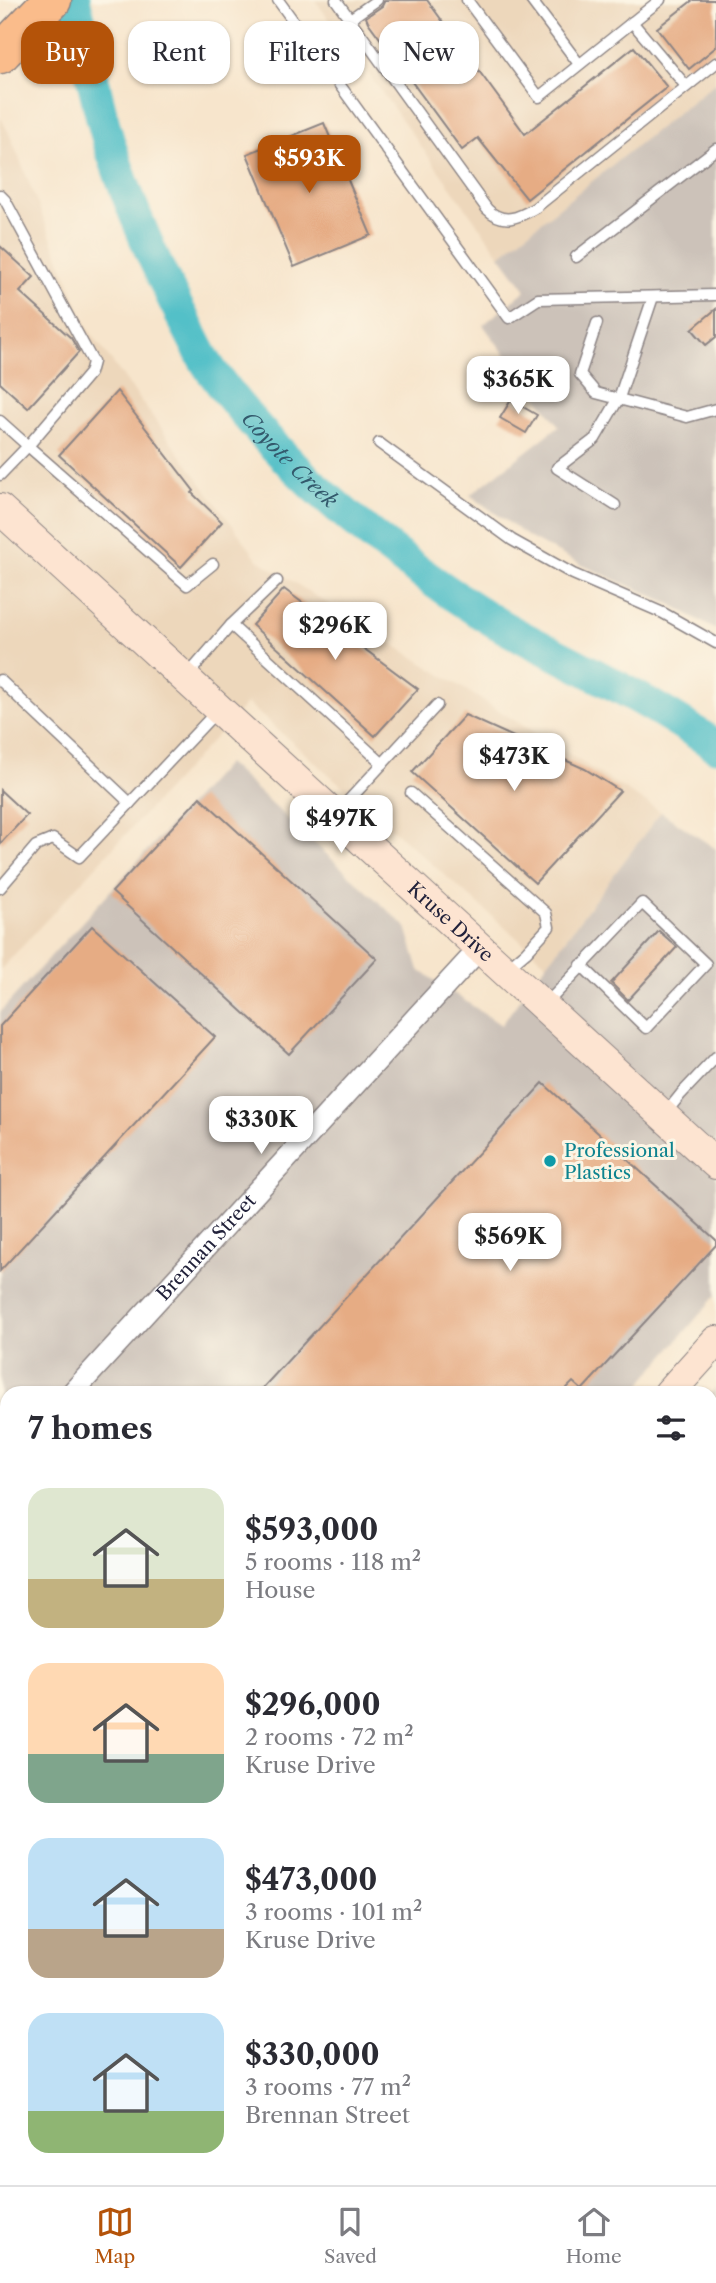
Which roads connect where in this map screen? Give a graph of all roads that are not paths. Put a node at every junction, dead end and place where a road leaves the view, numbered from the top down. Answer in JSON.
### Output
{"nodes":[{"id":1,"x":51,"y":0,"type":"edge"},
{"id":2,"x":278,"y":0,"type":"edge"},
{"id":3,"x":336,"y":0,"type":"edge"},
{"id":4,"x":377,"y":0,"type":"edge"},
{"id":5,"x":467,"y":0,"type":"edge"},
{"id":6,"x":531,"y":0,"type":"edge"},
{"id":7,"x":660,"y":0,"type":"edge"},
{"id":8,"x":350,"y":19,"type":"junction"},
{"id":9,"x":632,"y":22,"type":"junction"},
{"id":10,"x":0,"y":54,"type":"edge"},
{"id":11,"x":716,"y":63,"type":"edge"},
{"id":12,"x":579,"y":64,"type":"junction"},
{"id":13,"x":686,"y":86,"type":"junction"},
{"id":14,"x":716,"y":149,"type":"edge"},
{"id":15,"x":0,"y":195,"type":"edge"},
{"id":16,"x":576,"y":257,"type":"dead end"},
{"id":17,"x":716,"y":295,"type":"edge"},
{"id":18,"x":653,"y":297,"type":"junction"},
{"id":19,"x":597,"y":323,"type":"dead end"},
{"id":20,"x":619,"y":398,"type":"junction"},
{"id":21,"x":716,"y":409,"type":"edge"},
{"id":22,"x":0,"y":421,"type":"edge"},
{"id":23,"x":379,"y":443,"type":"dead end"},
{"id":24,"x":28,"y":446,"type":"junction"},
{"id":25,"x":0,"y":475,"type":"edge"},
{"id":26,"x":615,"y":505,"type":"dead end"},
{"id":27,"x":0,"y":509,"type":"edge"},
{"id":28,"x":213,"y":564,"type":"dead end"},
{"id":29,"x":276,"y":581,"type":"dead end"},
{"id":30,"x":232,"y":625,"type":"junction"},
{"id":31,"x":716,"y":643,"type":"edge"},
{"id":32,"x":185,"y":678,"type":"junction"},
{"id":33,"x":0,"y":680,"type":"edge"},
{"id":34,"x":437,"y":705,"type":"dead end"},
{"id":35,"x":219,"y":709,"type":"junction"},
{"id":36,"x":383,"y":764,"type":"junction"},
{"id":37,"x":411,"y":793,"type":"dead end"},
{"id":38,"x":130,"y":803,"type":"junction"},
{"id":39,"x":335,"y":815,"type":"junction"},
{"id":40,"x":0,"y":888,"type":"edge"},
{"id":41,"x":480,"y":948,"type":"junction"},
{"id":42,"x":582,"y":965,"type":"junction"},
{"id":43,"x":505,"y":970,"type":"junction"},
{"id":44,"x":544,"y":1006,"type":"junction"},
{"id":45,"x":716,"y":1057,"type":"edge"},
{"id":46,"x":664,"y":1116,"type":"junction"},
{"id":47,"x":716,"y":1164,"type":"edge"},
{"id":48,"x":716,"y":1341,"type":"edge"},
{"id":49,"x":78,"y":1386,"type":"edge"},
{"id":50,"x":675,"y":1386,"type":"edge"}],
"edges":[{"from":1,"to":10,"type":"highway"},
{"from":2,"to":18,"type":"lane"},
{"from":3,"to":8,"type":"lane"},
{"from":4,"to":8,"type":"lane"},
{"from":5,"to":12,"type":"lane"},
{"from":6,"to":12,"type":"lane"},
{"from":7,"to":9,"type":"lane"},
{"from":8,"to":13,"type":"lane"},
{"from":9,"to":12,"type":"lane"},
{"from":9,"to":13,"type":"lane"},
{"from":11,"to":13,"type":"lane"},
{"from":14,"to":16,"type":"lane"},
{"from":15,"to":24,"type":"lane"},
{"from":17,"to":18,"type":"lane"},
{"from":18,"to":20,"type":"lane"},
{"from":19,"to":20,"type":"lane"},
{"from":20,"to":21,"type":"lane"},
{"from":20,"to":26,"type":"lane"},
{"from":22,"to":24,"type":"lane"},
{"from":23,"to":31,"type":"lane"},
{"from":24,"to":25,"type":"lane"},
{"from":24,"to":28,"type":"lane"},
{"from":27,"to":32,"type":"street","name":"Kruse Drive"},
{"from":29,"to":30,"type":"lane"},
{"from":30,"to":32,"type":"lane"},
{"from":30,"to":36,"type":"lane"},
{"from":32,"to":35,"type":"street","name":"Kruse Drive"},
{"from":33,"to":38,"type":"lane"},
{"from":34,"to":36,"type":"lane"},
{"from":35,"to":38,"type":"lane"},
{"from":35,"to":39,"type":"street","name":"Kruse Drive"},
{"from":36,"to":39,"type":"lane"},
{"from":37,"to":43,"type":"lane"},
{"from":38,"to":40,"type":"lane"},
{"from":39,"to":41,"type":"street","name":"Kruse Drive"},
{"from":41,"to":43,"type":"street","name":"Kruse Drive"},
{"from":41,"to":49,"type":"street","name":"Brennan Street"},
{"from":42,"to":42,"type":"lane"},
{"from":42,"to":44,"type":"lane"},
{"from":43,"to":44,"type":"street","name":"Kruse Drive"},
{"from":44,"to":46,"type":"street","name":"Kruse Drive"},
{"from":45,"to":46,"type":"lane"},
{"from":46,"to":47,"type":"street","name":"Kruse Drive"},
{"from":48,"to":50,"type":"street"}]}
